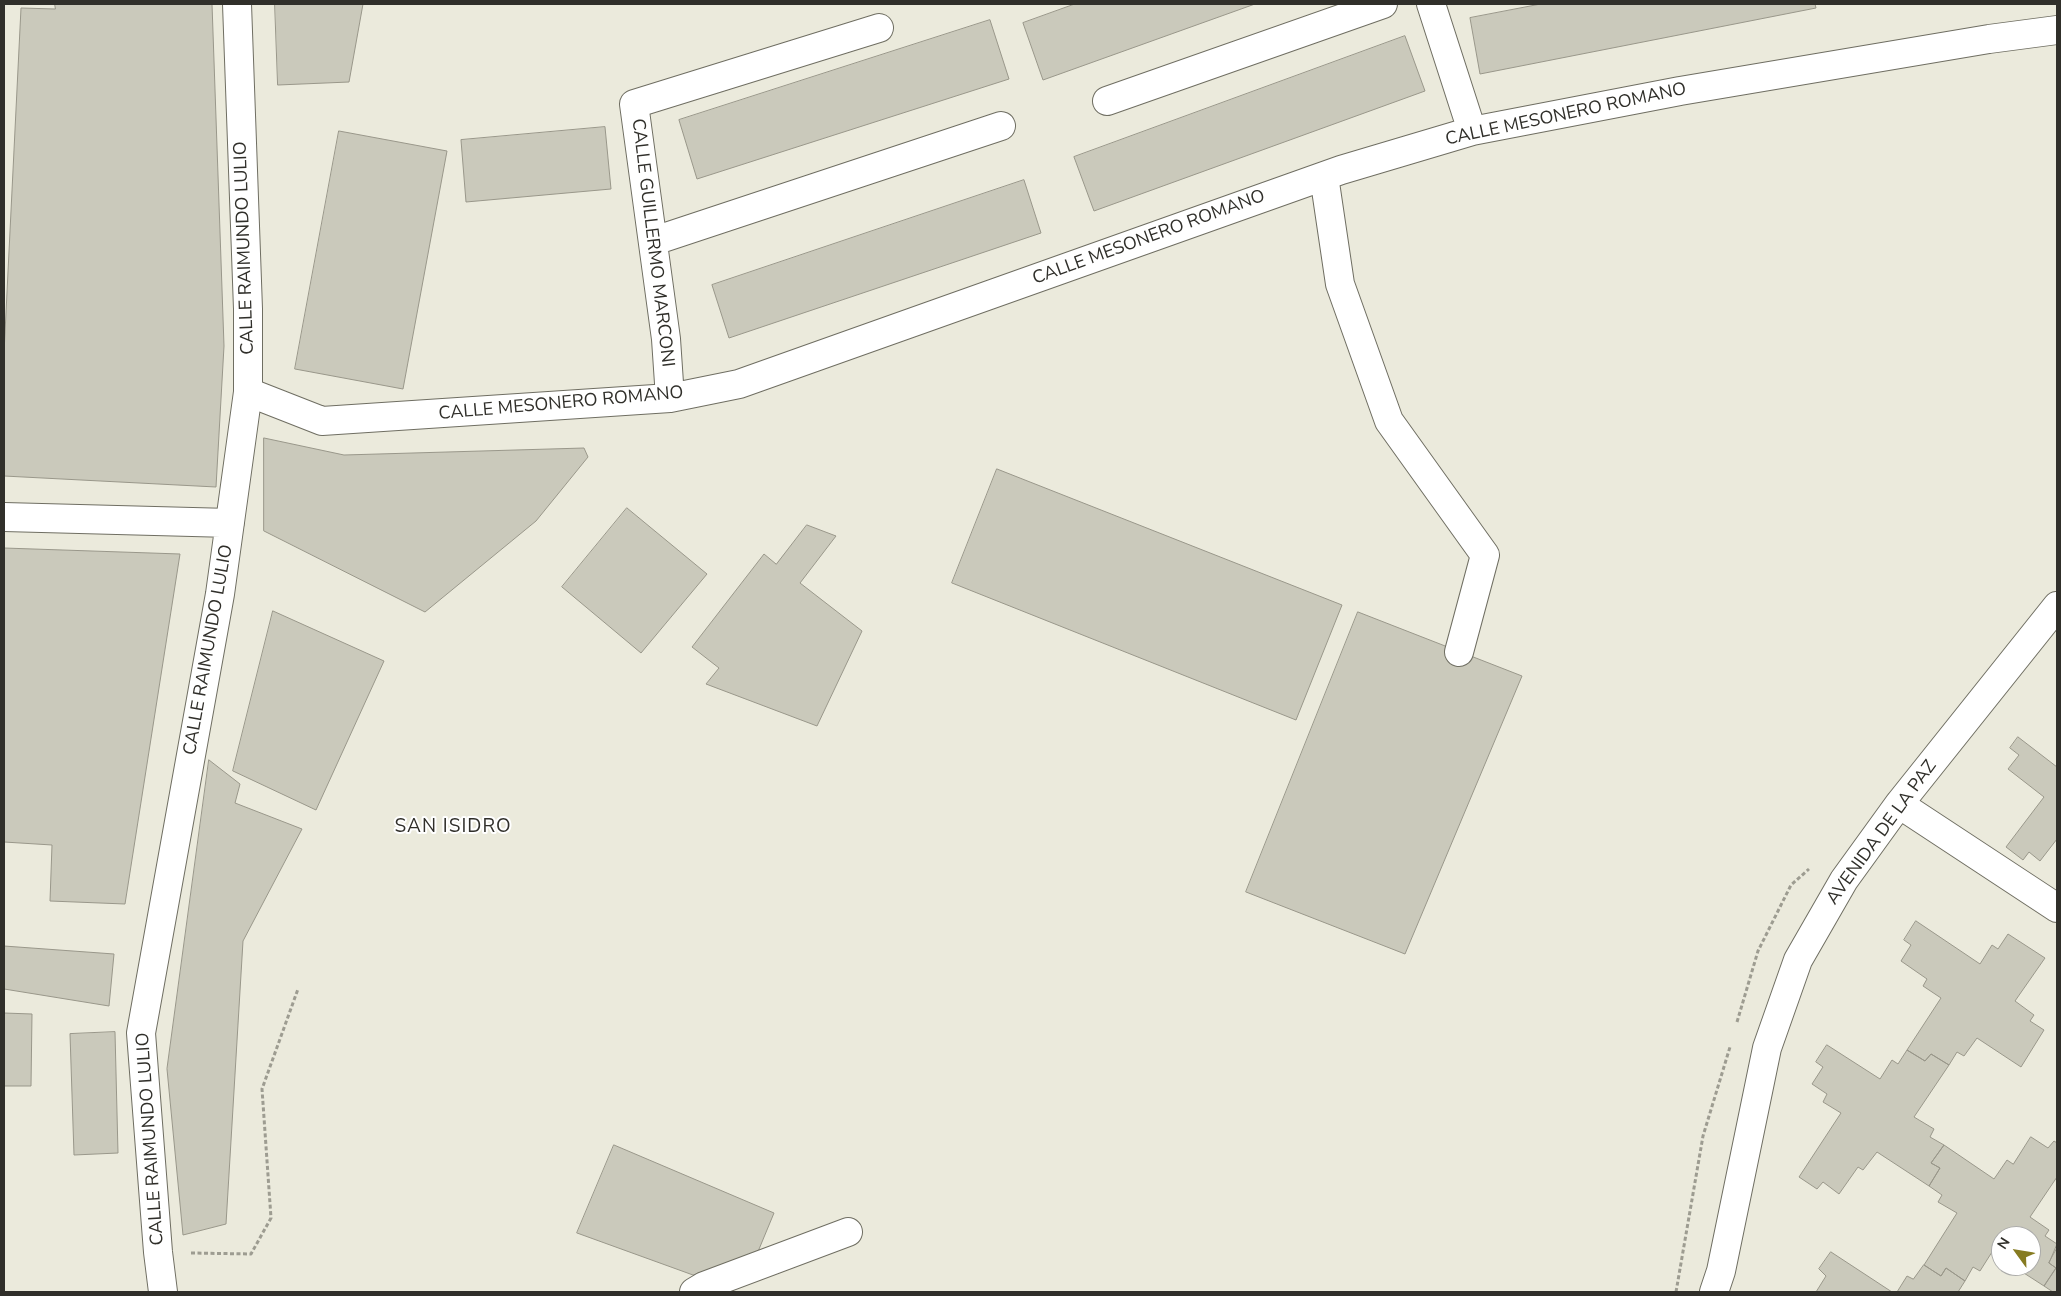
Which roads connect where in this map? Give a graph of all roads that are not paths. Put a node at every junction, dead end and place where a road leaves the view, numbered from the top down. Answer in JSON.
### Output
{"nodes":[{"id":1,"x":237,"y":4,"type":"edge"},
{"id":2,"x":1383,"y":4,"type":"edge"},
{"id":3,"x":1431,"y":4,"type":"edge"},
{"id":4,"x":879,"y":28,"type":"dead end"},
{"id":5,"x":2057,"y":30,"type":"edge"},
{"id":6,"x":1107,"y":101,"type":"dead end"},
{"id":7,"x":1000,"y":126,"type":"dead end"},
{"id":8,"x":1472,"y":130,"type":"junction"},
{"id":9,"x":1324,"y":176,"type":"junction"},
{"id":10,"x":654,"y":241,"type":"junction"},
{"id":11,"x":248,"y":392,"type":"junction"},
{"id":12,"x":670,"y":398,"type":"junction"},
{"id":13,"x":4,"y":517,"type":"edge"},
{"id":14,"x":230,"y":523,"type":"junction"},
{"id":15,"x":2057,"y":606,"type":"edge"},
{"id":16,"x":1459,"y":652,"type":"dead end"},
{"id":17,"x":1899,"y":804,"type":"junction"},
{"id":18,"x":2057,"y":908,"type":"edge"},
{"id":19,"x":848,"y":1232,"type":"dead end"},
{"id":20,"x":163,"y":1292,"type":"edge"},
{"id":21,"x":694,"y":1292,"type":"edge"},
{"id":22,"x":1714,"y":1292,"type":"edge"}],
"edges":[{"from":1,"to":11,"type":"street","name":"CALLE RAIMUNDO LULIO"},
{"from":2,"to":6,"type":"street"},
{"from":3,"to":8,"type":"street"},
{"from":4,"to":10,"type":"street","name":"CALLE GUILLERMO MARCONI"},
{"from":5,"to":8,"type":"street","name":"CALLE MESONERO ROMANO"},
{"from":7,"to":10,"type":"street"},
{"from":8,"to":9,"type":"street","name":"CALLE MESONERO ROMANO"},
{"from":9,"to":12,"type":"street","name":"CALLE MESONERO ROMANO"},
{"from":9,"to":16,"type":"street"},
{"from":10,"to":12,"type":"street","name":"CALLE GUILLERMO MARCONI"},
{"from":11,"to":12,"type":"street","name":"CALLE MESONERO ROMANO"},
{"from":11,"to":14,"type":"street","name":"CALLE RAIMUNDO LULIO"},
{"from":13,"to":14,"type":"street"},
{"from":14,"to":20,"type":"street","name":"CALLE RAIMUNDO LULIO"},
{"from":15,"to":17,"type":"street","name":"AVENIDA DE LA PAZ"},
{"from":17,"to":18,"type":"street"},
{"from":17,"to":22,"type":"street","name":"AVENIDA DE LA PAZ"},
{"from":19,"to":21,"type":"street"}]}
